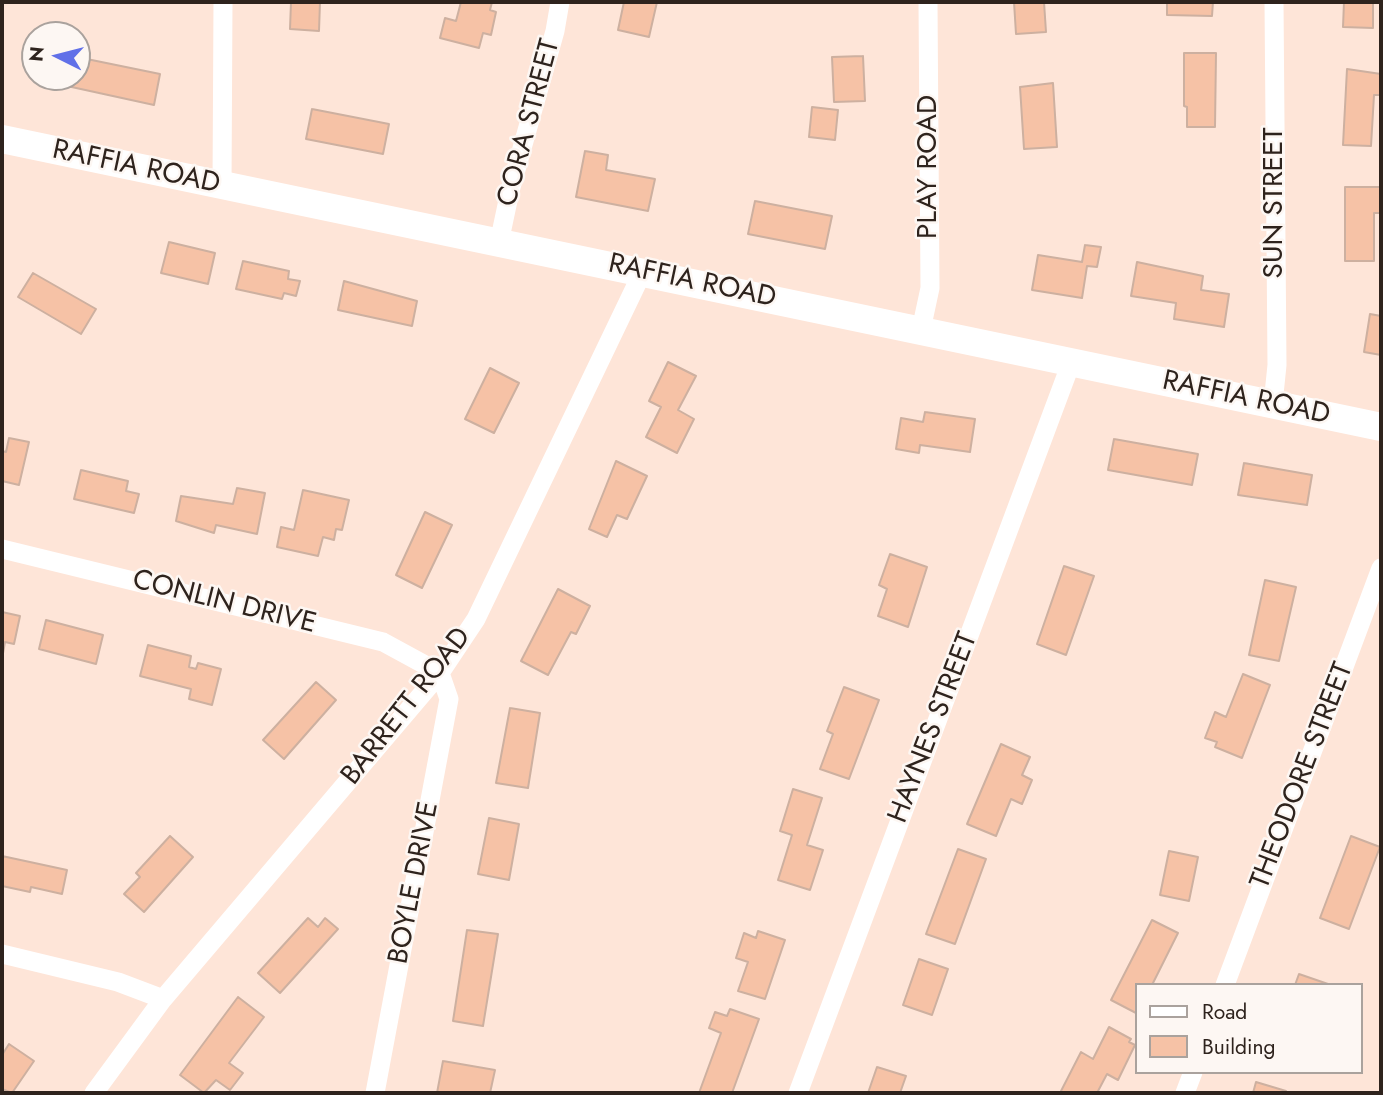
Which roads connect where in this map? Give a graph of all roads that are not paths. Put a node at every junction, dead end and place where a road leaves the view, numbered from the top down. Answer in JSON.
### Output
{"nodes":[{"id":1,"x":223,"y":2,"type":"edge"},
{"id":2,"x":560,"y":2,"type":"edge"},
{"id":3,"x":928,"y":2,"type":"edge"},
{"id":4,"x":1274,"y":2,"type":"edge"},
{"id":5,"x":2,"y":139,"type":"edge"},
{"id":6,"x":222,"y":186,"type":"junction"},
{"id":7,"x":499,"y":243,"type":"junction"},
{"id":8,"x":643,"y":271,"type":"junction"},
{"id":9,"x":921,"y":330,"type":"junction"},
{"id":10,"x":1071,"y":363,"type":"junction"},
{"id":11,"x":1273,"y":404,"type":"junction"},
{"id":12,"x":1381,"y":427,"type":"edge"},
{"id":13,"x":2,"y":549,"type":"edge"},
{"id":14,"x":1381,"y":568,"type":"edge"},
{"id":15,"x":440,"y":673,"type":"junction"},
{"id":16,"x":2,"y":954,"type":"edge"},
{"id":17,"x":1226,"y":983,"type":"edge"},
{"id":18,"x":163,"y":999,"type":"junction"},
{"id":19,"x":1192,"y":1074,"type":"edge"},
{"id":20,"x":94,"y":1093,"type":"edge"},
{"id":21,"x":375,"y":1093,"type":"edge"},
{"id":22,"x":797,"y":1093,"type":"edge"},
{"id":23,"x":1185,"y":1093,"type":"edge"}],
"edges":[{"from":1,"to":6,"type":"street"},
{"from":2,"to":7,"type":"street","name":"CORA STREET"},
{"from":3,"to":9,"type":"street","name":"PLAY ROAD"},
{"from":4,"to":11,"type":"street","name":"SUN STREET"},
{"from":5,"to":6,"type":"main road","name":"RAFFIA ROAD"},
{"from":6,"to":7,"type":"main road","name":"RAFFIA ROAD"},
{"from":7,"to":8,"type":"main road","name":"RAFFIA ROAD"},
{"from":8,"to":9,"type":"main road","name":"RAFFIA ROAD"},
{"from":8,"to":15,"type":"street","name":"BARRETT ROAD"},
{"from":9,"to":10,"type":"main road","name":"RAFFIA ROAD"},
{"from":10,"to":11,"type":"main road","name":"RAFFIA ROAD"},
{"from":10,"to":22,"type":"street","name":"HAYNES STREET"},
{"from":11,"to":12,"type":"main road","name":"RAFFIA ROAD"},
{"from":13,"to":15,"type":"street","name":"CONLIN DRIVE"},
{"from":14,"to":17,"type":"street","name":"THEODORE STREET"},
{"from":15,"to":18,"type":"street","name":"BARRETT ROAD"},
{"from":15,"to":21,"type":"street","name":"BOYLE DRIVE"},
{"from":16,"to":18,"type":"street"},
{"from":18,"to":20,"type":"street","name":"BARRETT ROAD"},
{"from":19,"to":23,"type":"street"}]}
